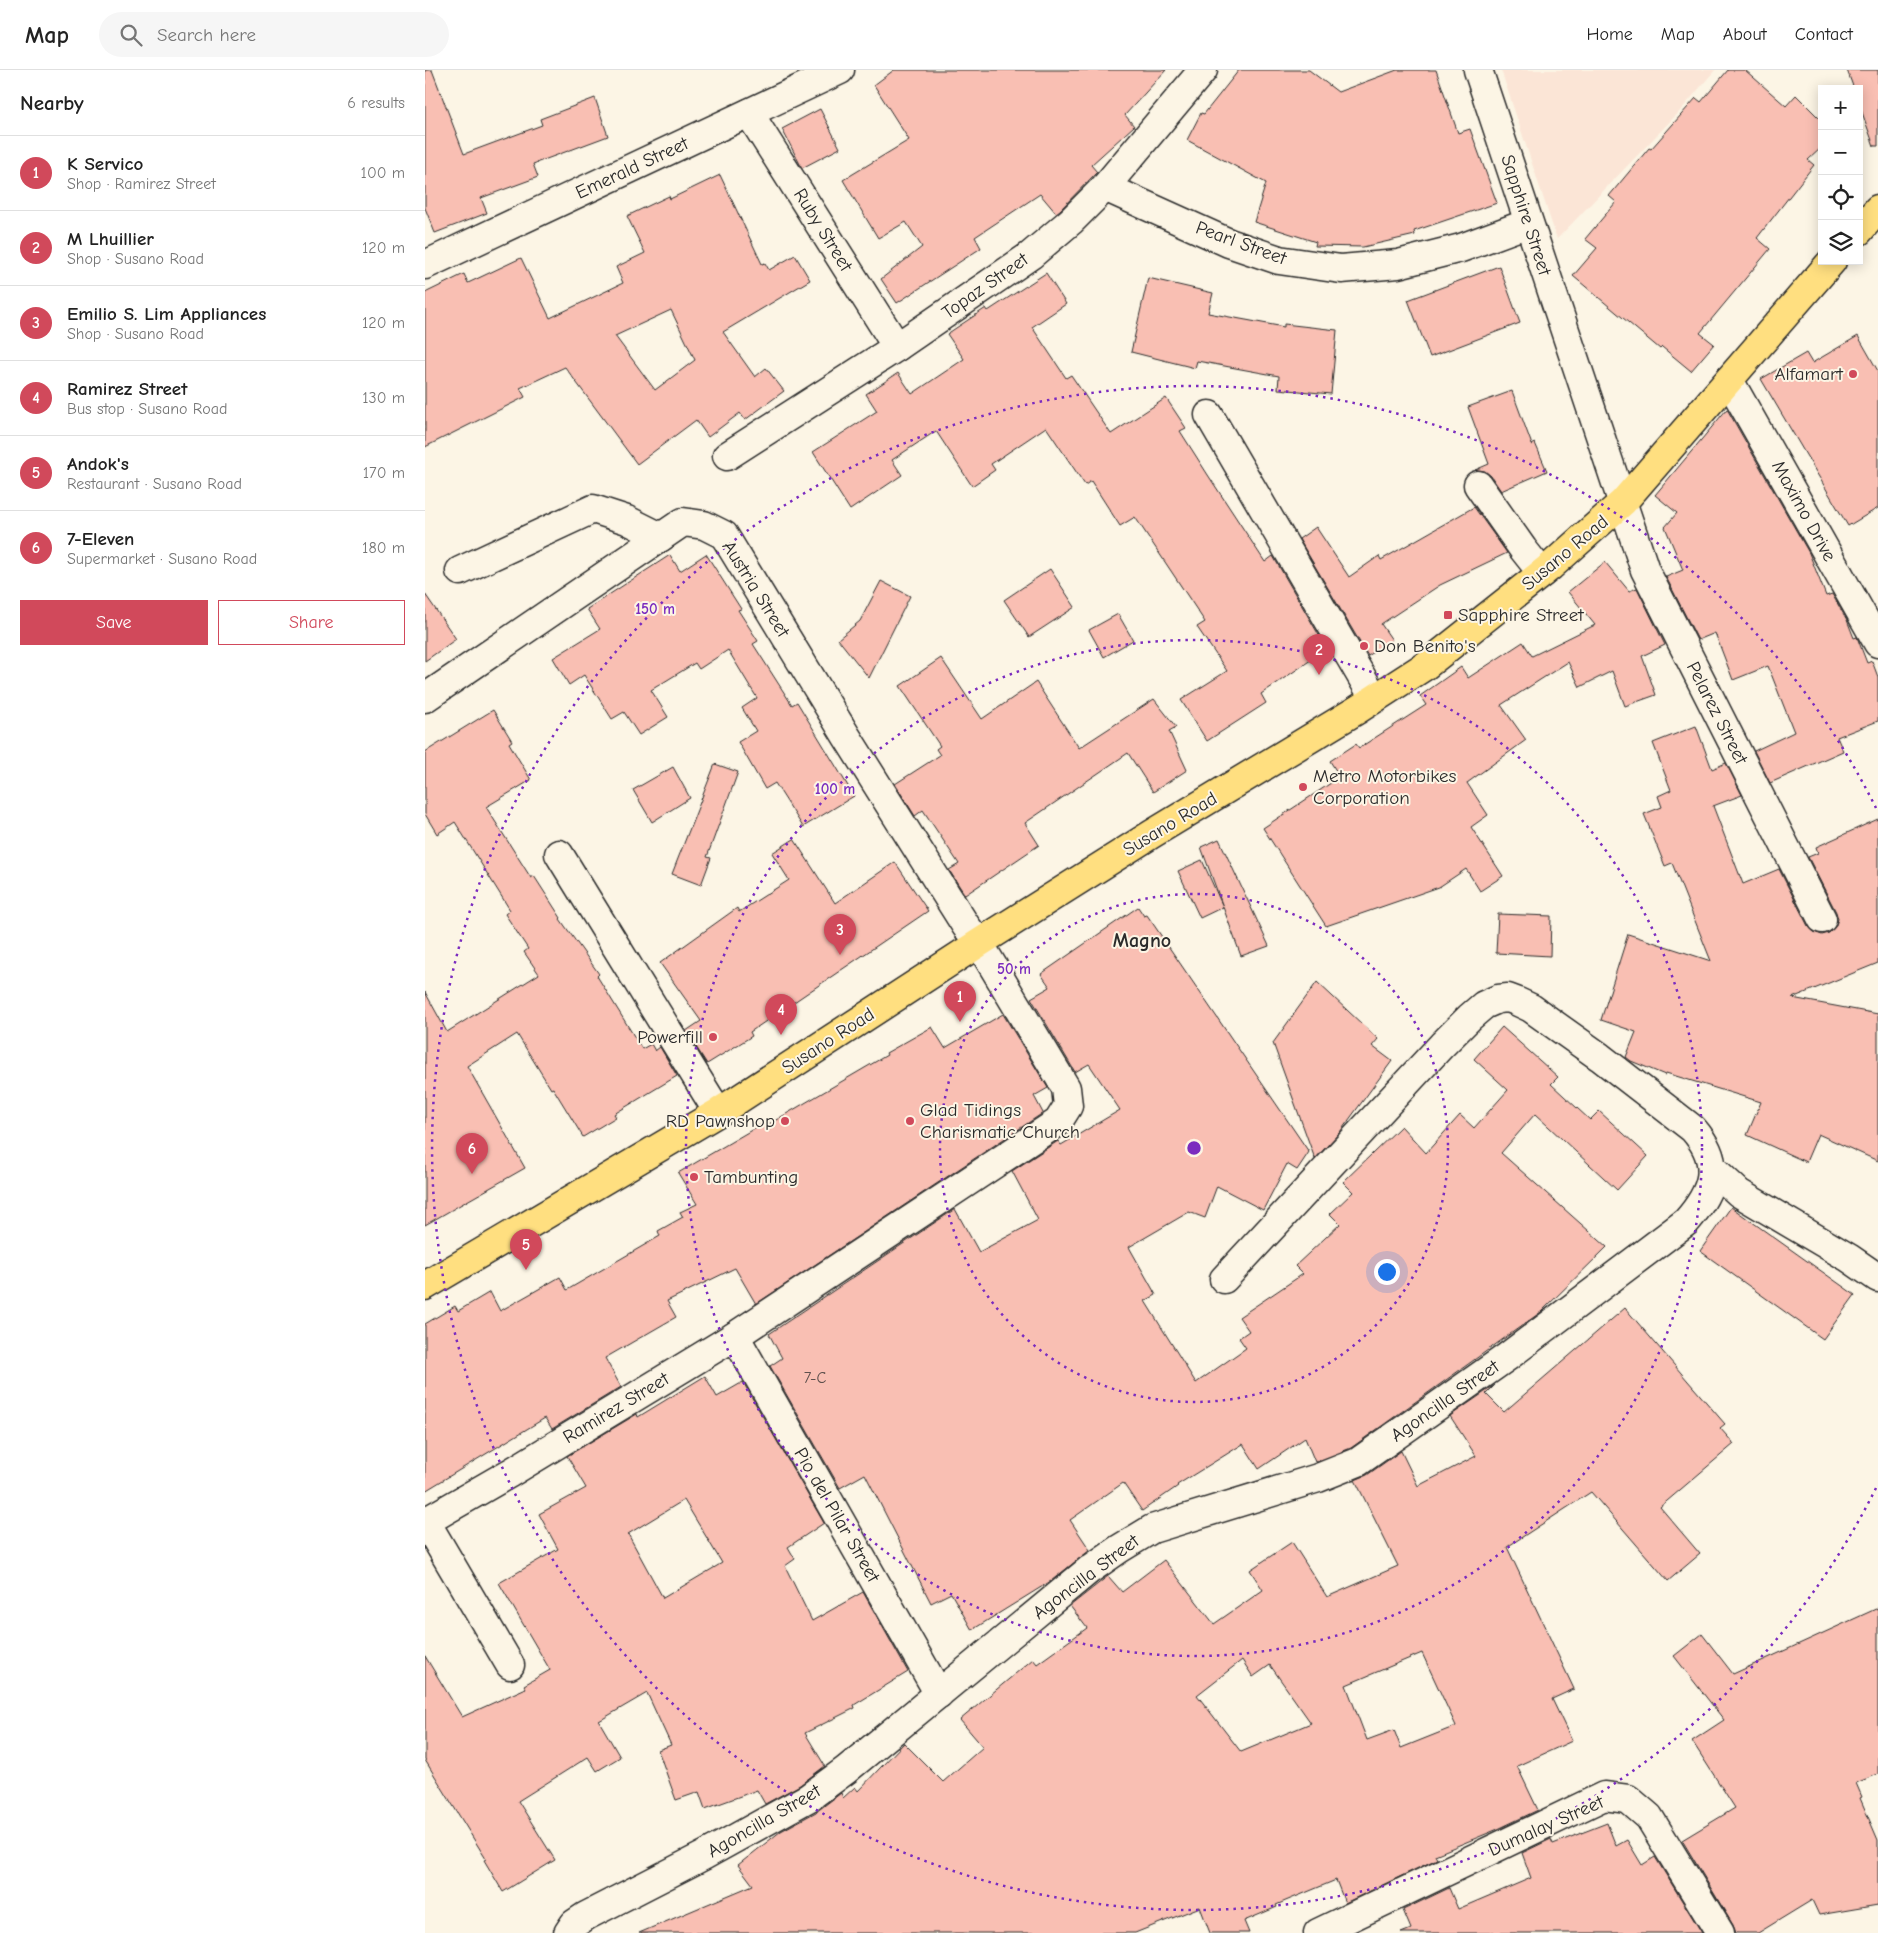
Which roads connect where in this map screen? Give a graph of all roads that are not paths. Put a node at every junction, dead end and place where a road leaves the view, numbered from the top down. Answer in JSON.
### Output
{"nodes":[{"id":1,"x":839,"y":70,"type":"edge"},
{"id":2,"x":1203,"y":70,"type":"edge"},
{"id":3,"x":1478,"y":70,"type":"edge"},
{"id":4,"x":749,"y":113,"type":"junction"},
{"id":5,"x":1105,"y":187,"type":"junction"},
{"id":6,"x":1878,"y":209,"type":"edge"},
{"id":7,"x":1528,"y":223,"type":"junction"},
{"id":8,"x":1863,"y":226,"type":"edge"},
{"id":9,"x":425,"y":265,"type":"edge"},
{"id":10,"x":1830,"y":265,"type":"edge"},
{"id":11,"x":897,"y":347,"type":"junction"},
{"id":12,"x":1729,"y":380,"type":"junction"},
{"id":13,"x":1209,"y":415,"type":"dead end"},
{"id":14,"x":727,"y":456,"type":"dead end"},
{"id":15,"x":1478,"y":485,"type":"dead end"},
{"id":16,"x":1623,"y":502,"type":"junction"},
{"id":17,"x":661,"y":537,"type":"junction"},
{"id":18,"x":460,"y":571,"type":"dead end"},
{"id":19,"x":1542,"y":573,"type":"junction"},
{"id":20,"x":1878,"y":643,"type":"edge"},
{"id":21,"x":425,"y":698,"type":"edge"},
{"id":22,"x":1375,"y":698,"type":"junction"},
{"id":23,"x":559,"y":854,"type":"dead end"},
{"id":24,"x":1822,"y":919,"type":"dead end"},
{"id":25,"x":979,"y":943,"type":"junction"},
{"id":26,"x":719,"y":1112,"type":"junction"},
{"id":27,"x":1712,"y":1168,"type":"junction"},
{"id":28,"x":1878,"y":1278,"type":"edge"},
{"id":29,"x":1224,"y":1279,"type":"dead end"},
{"id":30,"x":425,"y":1286,"type":"edge"},
{"id":31,"x":735,"y":1336,"type":"junction"},
{"id":32,"x":425,"y":1522,"type":"edge"},
{"id":33,"x":510,"y":1665,"type":"dead end"},
{"id":34,"x":939,"y":1694,"type":"junction"},
{"id":35,"x":567,"y":1933,"type":"edge"},
{"id":36,"x":1318,"y":1933,"type":"edge"},
{"id":37,"x":1720,"y":1933,"type":"edge"}],
"edges":[{"from":1,"to":4,"type":"street","name":"Emerald Street"},
{"from":2,"to":5,"type":"street","name":"Topaz Street"},
{"from":3,"to":7,"type":"street","name":"Sapphire Street"},
{"from":4,"to":9,"type":"street","name":"Emerald Street"},
{"from":4,"to":11,"type":"street","name":"Ruby Street"},
{"from":5,"to":7,"type":"street","name":"Pearl Street"},
{"from":5,"to":11,"type":"street","name":"Topaz Street"},
{"from":6,"to":8,"type":"main road"},
{"from":7,"to":16,"type":"street","name":"Sapphire Street"},
{"from":10,"to":12,"type":"main road","name":"Susano Road"},
{"from":11,"to":14,"type":"street","name":"Topaz Street"},
{"from":12,"to":16,"type":"main road","name":"Susano Road"},
{"from":12,"to":20,"type":"street","name":"Maximo Drive"},
{"from":13,"to":22,"type":"street"},
{"from":15,"to":19,"type":"street"},
{"from":16,"to":19,"type":"main road","name":"Susano Road"},
{"from":16,"to":24,"type":"street","name":"Pelarez Street"},
{"from":17,"to":18,"type":"street"},
{"from":17,"to":21,"type":"street","name":"Austria Street"},
{"from":17,"to":25,"type":"street","name":"Austria Street"},
{"from":19,"to":22,"type":"main road","name":"Susano Road"},
{"from":22,"to":25,"type":"main road","name":"Susano Road"},
{"from":23,"to":26,"type":"street"},
{"from":25,"to":26,"type":"main road","name":"Susano Road"},
{"from":25,"to":31,"type":"street","name":"Ramirez Street"},
{"from":26,"to":30,"type":"main road","name":"Susano Road"},
{"from":27,"to":28,"type":"street"},
{"from":27,"to":29,"type":"street","name":"Agoncilla Street"},
{"from":27,"to":34,"type":"street","name":"Agoncilla Street"},
{"from":31,"to":32,"type":"street","name":"Ramirez Street"},
{"from":31,"to":34,"type":"street","name":"Pio del Pilar Street"},
{"from":32,"to":33,"type":"street"},
{"from":34,"to":35,"type":"street","name":"Agoncilla Street"},
{"from":36,"to":37,"type":"street","name":"Dumalay Street"}]}
